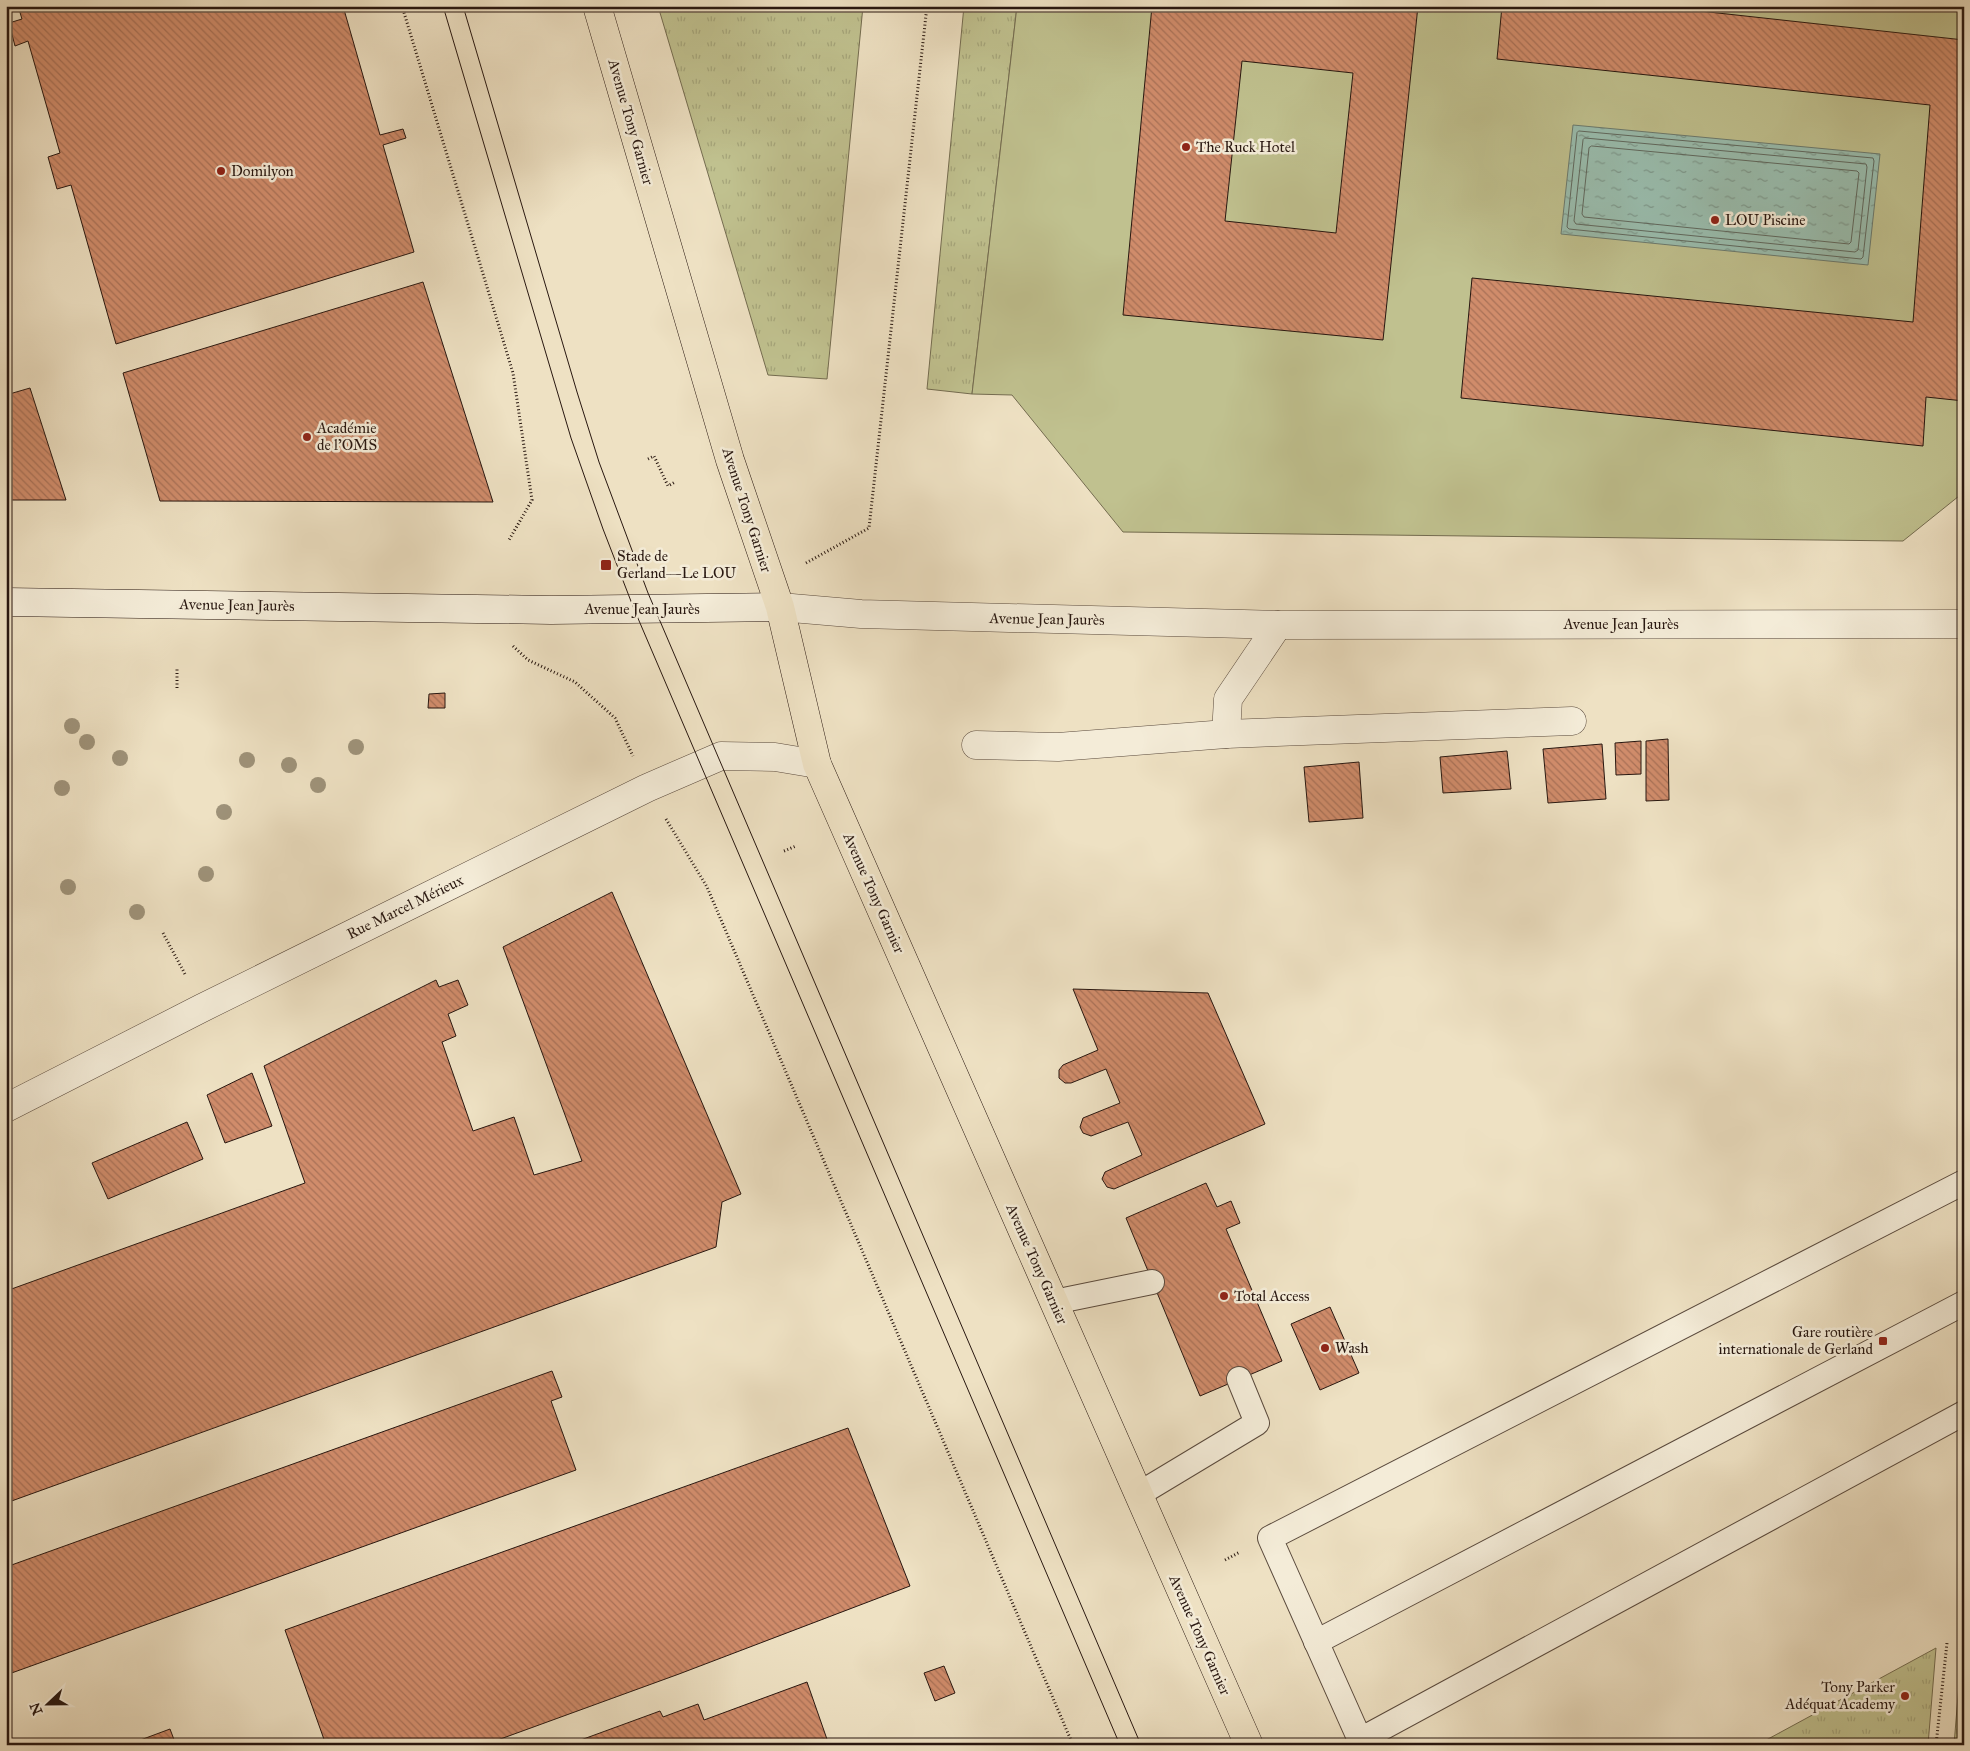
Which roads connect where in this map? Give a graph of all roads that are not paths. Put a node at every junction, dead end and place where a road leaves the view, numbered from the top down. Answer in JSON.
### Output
{"nodes":[{"id":1,"x":597,"y":6,"type":"edge"},
{"id":2,"x":6,"y":602,"type":"edge"},
{"id":3,"x":780,"y":607,"type":"junction"},
{"id":4,"x":1964,"y":624,"type":"edge"},
{"id":5,"x":1278,"y":625,"type":"junction"},
{"id":6,"x":1572,"y":721,"type":"dead end"},
{"id":7,"x":1226,"y":734,"type":"junction"},
{"id":8,"x":976,"y":745,"type":"dead end"},
{"id":9,"x":817,"y":764,"type":"junction"},
{"id":10,"x":6,"y":1108,"type":"edge"},
{"id":11,"x":1964,"y":1182,"type":"edge"},
{"id":12,"x":1152,"y":1282,"type":"dead end"},
{"id":13,"x":1054,"y":1302,"type":"junction"},
{"id":14,"x":1964,"y":1303,"type":"edge"},
{"id":15,"x":1239,"y":1379,"type":"dead end"},
{"id":16,"x":1964,"y":1413,"type":"edge"},
{"id":17,"x":1139,"y":1494,"type":"junction"},
{"id":18,"x":1316,"y":1642,"type":"junction"},
{"id":19,"x":1249,"y":1745,"type":"edge"}],
"edges":[{"from":1,"to":3,"type":"main road","name":"Avenue Tony Garnier"},
{"from":2,"to":3,"type":"street","name":"Avenue Jean Jaurès"},
{"from":3,"to":5,"type":"street","name":"Avenue Jean Jaurès"},
{"from":3,"to":9,"type":"main road","name":"Avenue Tony Garnier"},
{"from":4,"to":5,"type":"street","name":"Avenue Jean Jaurès"},
{"from":5,"to":7,"type":"street"},
{"from":6,"to":7,"type":"street"},
{"from":7,"to":8,"type":"street"},
{"from":9,"to":10,"type":"street","name":"Rue Marcel Mérieux"},
{"from":9,"to":13,"type":"main road","name":"Avenue Tony Garnier"},
{"from":11,"to":18,"type":"lane"},
{"from":12,"to":13,"type":"lane"},
{"from":13,"to":17,"type":"main road","name":"Avenue Tony Garnier"},
{"from":14,"to":18,"type":"lane"},
{"from":15,"to":17,"type":"lane"},
{"from":16,"to":18,"type":"lane"},
{"from":17,"to":19,"type":"main road","name":"Avenue Tony Garnier"}]}
